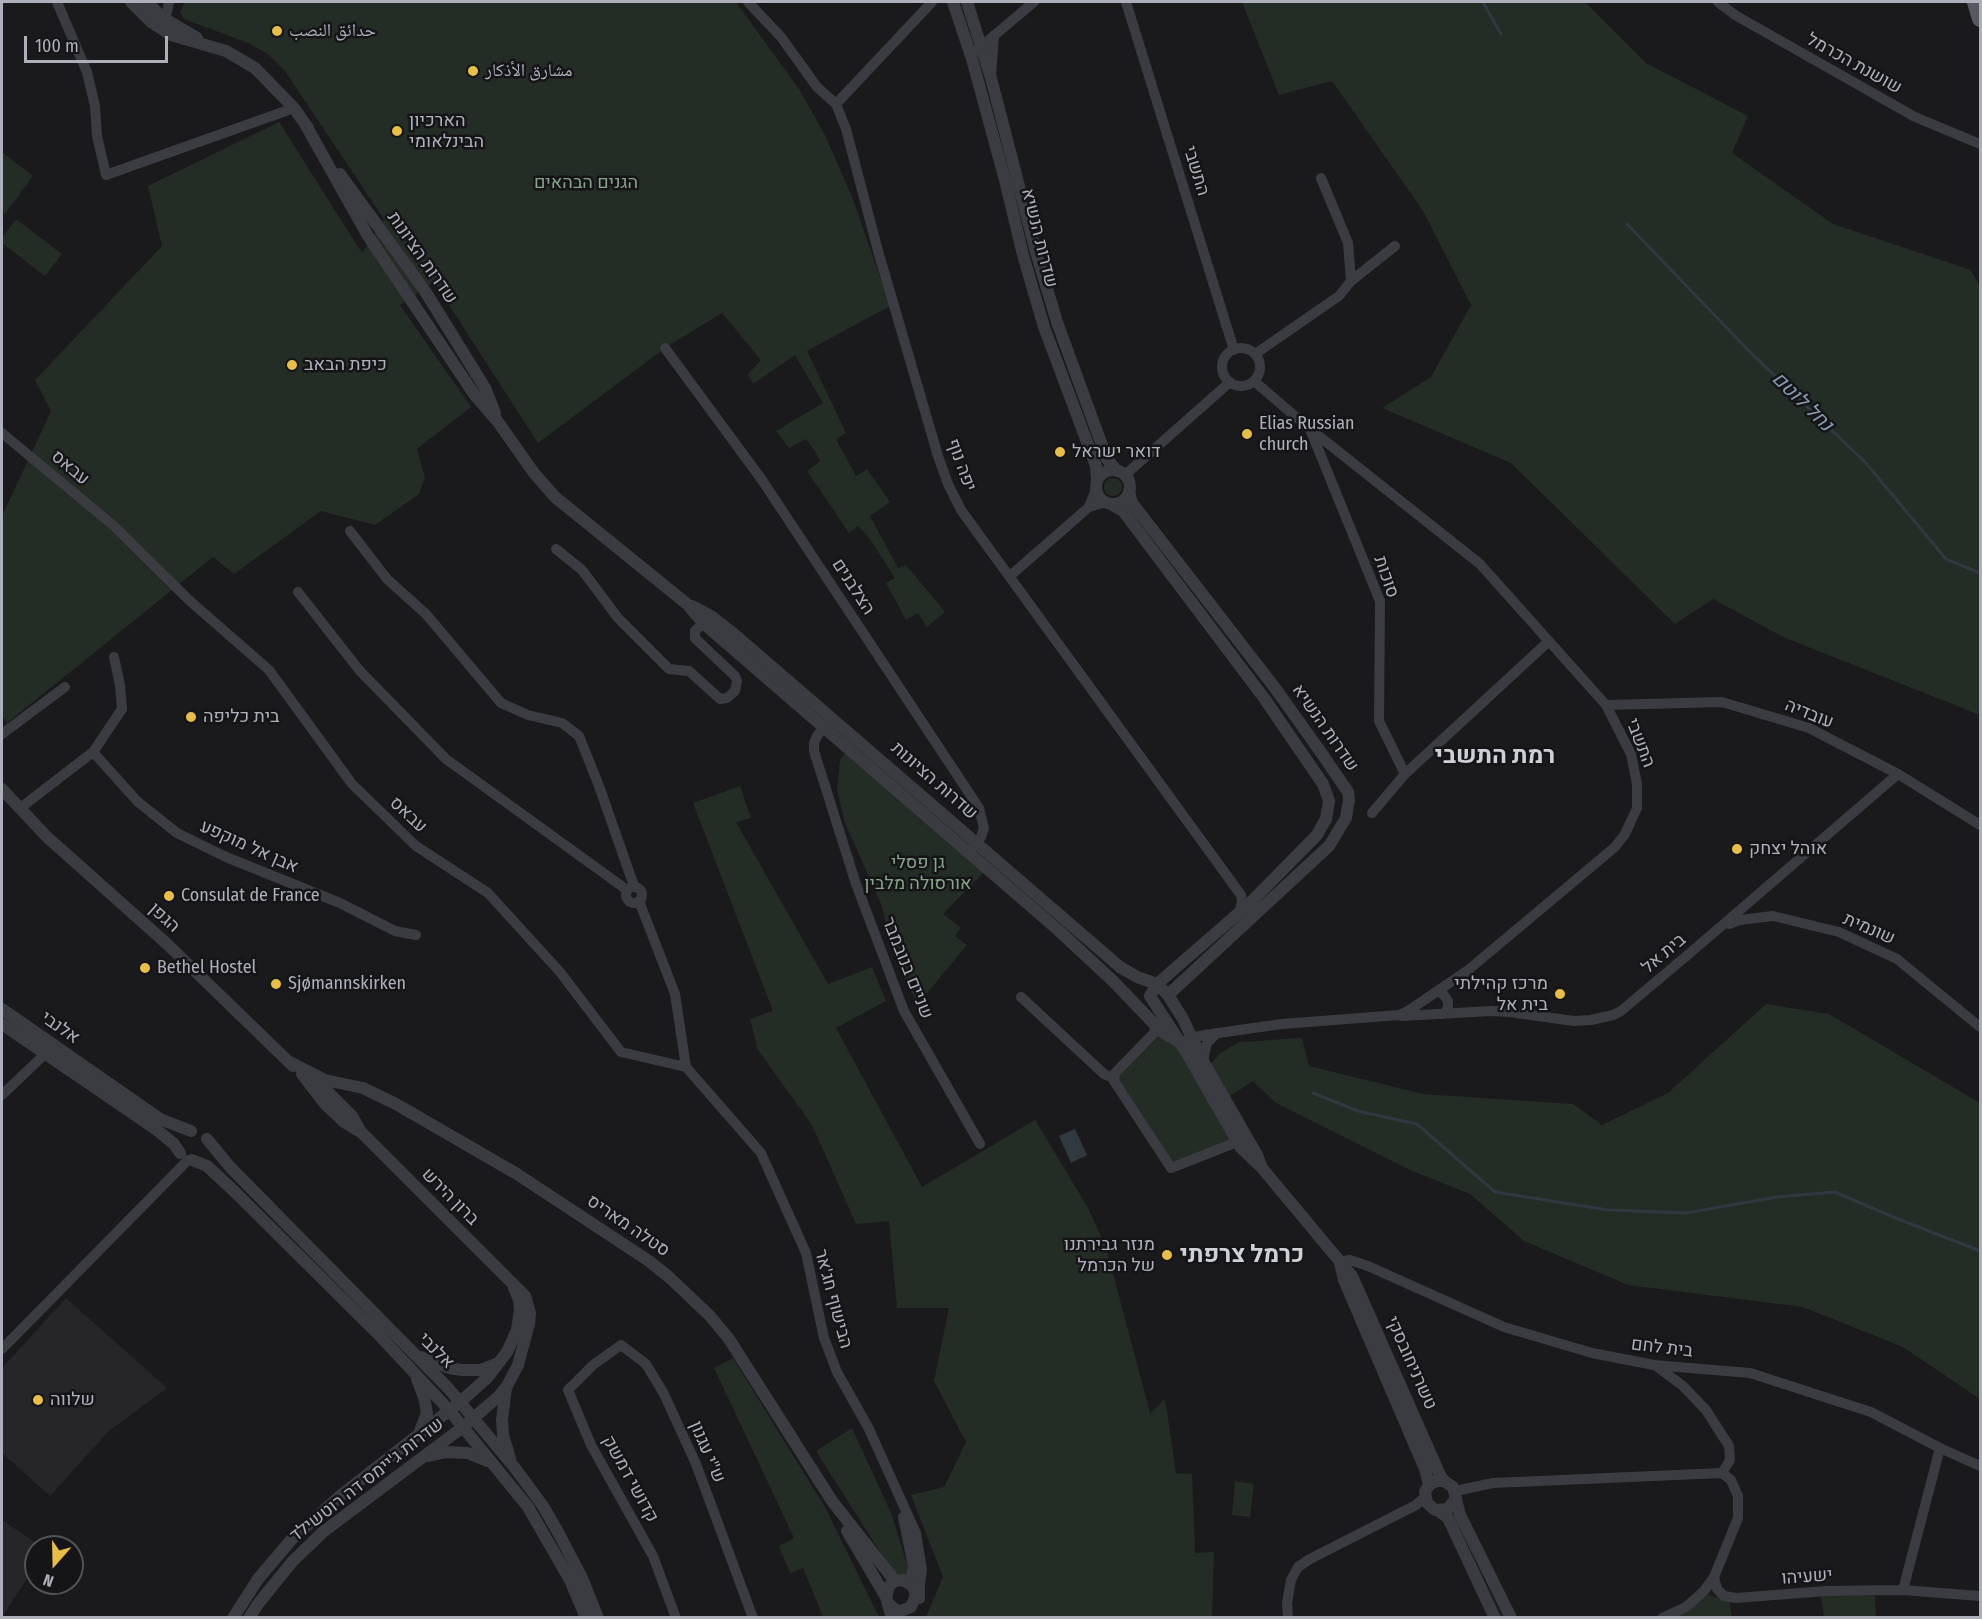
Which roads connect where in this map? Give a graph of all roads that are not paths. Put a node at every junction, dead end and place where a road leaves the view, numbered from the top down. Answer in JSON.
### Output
{"nodes":[{"id":1,"x":57,"y":2,"type":"edge"},
{"id":2,"x":131,"y":2,"type":"edge"},
{"id":3,"x":147,"y":2,"type":"edge"},
{"id":4,"x":169,"y":2,"type":"edge"},
{"id":5,"x":748,"y":2,"type":"edge"},
{"id":6,"x":932,"y":2,"type":"edge"},
{"id":7,"x":952,"y":2,"type":"edge"},
{"id":8,"x":967,"y":2,"type":"edge"},
{"id":9,"x":1034,"y":2,"type":"edge"},
{"id":10,"x":1126,"y":2,"type":"edge"},
{"id":11,"x":1718,"y":2,"type":"edge"},
{"id":12,"x":1975,"y":2,"type":"edge"},
{"id":13,"x":1980,"y":19,"type":"edge"},
{"id":14,"x":157,"y":20,"type":"junction"},
{"id":15,"x":994,"y":35,"type":"junction"},
{"id":16,"x":981,"y":46,"type":"junction"},
{"id":17,"x":972,"y":59,"type":"junction"},
{"id":18,"x":991,"y":78,"type":"junction"},
{"id":19,"x":836,"y":104,"type":"junction"},
{"id":20,"x":294,"y":108,"type":"junction"},
{"id":21,"x":1980,"y":144,"type":"edge"},
{"id":22,"x":1321,"y":178,"type":"dead end"},
{"id":23,"x":1395,"y":246,"type":"dead end"},
{"id":24,"x":1351,"y":281,"type":"junction"},
{"id":25,"x":665,"y":348,"type":"dead end"},
{"id":26,"x":1234,"y":350,"type":"junction"},
{"id":27,"x":1255,"y":354,"type":"junction"},
{"id":28,"x":1254,"y":381,"type":"junction"},
{"id":29,"x":1230,"y":382,"type":"junction"},
{"id":30,"x":1310,"y":429,"type":"junction"},
{"id":31,"x":2,"y":433,"type":"edge"},
{"id":32,"x":1121,"y":473,"type":"junction"},
{"id":33,"x":1097,"y":484,"type":"junction"},
{"id":34,"x":1129,"y":491,"type":"junction"},
{"id":35,"x":1109,"y":503,"type":"junction"},
{"id":36,"x":1089,"y":507,"type":"junction"},
{"id":37,"x":350,"y":531,"type":"dead end"},
{"id":38,"x":556,"y":549,"type":"dead end"},
{"id":39,"x":1010,"y":576,"type":"junction"},
{"id":40,"x":298,"y":592,"type":"dead end"},
{"id":41,"x":687,"y":604,"type":"junction"},
{"id":42,"x":703,"y":623,"type":"junction"},
{"id":43,"x":1549,"y":641,"type":"junction"},
{"id":44,"x":114,"y":657,"type":"dead end"},
{"id":45,"x":65,"y":687,"type":"dead end"},
{"id":46,"x":1606,"y":705,"type":"junction"},
{"id":47,"x":835,"y":720,"type":"junction"},
{"id":48,"x":826,"y":730,"type":"junction"},
{"id":49,"x":2,"y":734,"type":"edge"},
{"id":50,"x":93,"y":752,"type":"junction"},
{"id":51,"x":1405,"y":774,"type":"junction"},
{"id":52,"x":1898,"y":774,"type":"junction"},
{"id":53,"x":2,"y":789,"type":"edge"},
{"id":54,"x":19,"y":809,"type":"junction"},
{"id":55,"x":1372,"y":813,"type":"dead end"},
{"id":56,"x":1980,"y":825,"type":"edge"},
{"id":57,"x":973,"y":847,"type":"junction"},
{"id":58,"x":630,"y":888,"type":"junction"},
{"id":59,"x":1241,"y":895,"type":"junction"},
{"id":60,"x":1257,"y":897,"type":"junction"},
{"id":61,"x":1239,"y":913,"type":"junction"},
{"id":62,"x":1723,"y":926,"type":"junction"},
{"id":63,"x":416,"y":935,"type":"dead end"},
{"id":64,"x":1189,"y":975,"type":"junction"},
{"id":65,"x":1113,"y":981,"type":"junction"},
{"id":66,"x":1157,"y":984,"type":"junction"},
{"id":67,"x":1433,"y":994,"type":"junction"},
{"id":68,"x":1168,"y":995,"type":"junction"},
{"id":69,"x":1150,"y":996,"type":"junction"},
{"id":70,"x":1021,"y":997,"type":"dead end"},
{"id":71,"x":2,"y":1009,"type":"edge"},
{"id":72,"x":1444,"y":1014,"type":"junction"},
{"id":73,"x":1399,"y":1015,"type":"junction"},
{"id":74,"x":1431,"y":1015,"type":"junction"},
{"id":75,"x":1183,"y":1019,"type":"junction"},
{"id":76,"x":2,"y":1024,"type":"edge"},
{"id":77,"x":1155,"y":1025,"type":"junction"},
{"id":78,"x":1980,"y":1027,"type":"edge"},
{"id":79,"x":1218,"y":1033,"type":"junction"},
{"id":80,"x":1186,"y":1040,"type":"junction"},
{"id":81,"x":45,"y":1054,"type":"junction"},
{"id":82,"x":68,"y":1055,"type":"junction"},
{"id":83,"x":1203,"y":1061,"type":"junction"},
{"id":84,"x":290,"y":1062,"type":"junction"},
{"id":85,"x":686,"y":1067,"type":"junction"},
{"id":86,"x":1113,"y":1078,"type":"junction"},
{"id":87,"x":359,"y":1087,"type":"junction"},
{"id":88,"x":2,"y":1095,"type":"edge"},
{"id":89,"x":330,"y":1101,"type":"junction"},
{"id":90,"x":352,"y":1116,"type":"junction"},
{"id":91,"x":191,"y":1131,"type":"junction"},
{"id":92,"x":362,"y":1133,"type":"junction"},
{"id":93,"x":1240,"y":1137,"type":"junction"},
{"id":94,"x":207,"y":1140,"type":"junction"},
{"id":95,"x":980,"y":1143,"type":"dead end"},
{"id":96,"x":187,"y":1158,"type":"junction"},
{"id":97,"x":1340,"y":1262,"type":"junction"},
{"id":98,"x":513,"y":1286,"type":"junction"},
{"id":99,"x":2,"y":1349,"type":"edge"},
{"id":100,"x":411,"y":1351,"type":"junction"},
{"id":101,"x":502,"y":1360,"type":"junction"},
{"id":102,"x":593,"y":1365,"type":"joint"},
{"id":103,"x":1654,"y":1365,"type":"junction"},
{"id":104,"x":408,"y":1366,"type":"junction"},
{"id":105,"x":507,"y":1386,"type":"junction"},
{"id":106,"x":460,"y":1402,"type":"junction"},
{"id":107,"x":449,"y":1410,"type":"junction"},
{"id":108,"x":474,"y":1419,"type":"junction"},
{"id":109,"x":463,"y":1427,"type":"junction"},
{"id":110,"x":416,"y":1437,"type":"junction"},
{"id":111,"x":1940,"y":1448,"type":"junction"},
{"id":112,"x":422,"y":1458,"type":"junction"},
{"id":113,"x":494,"y":1465,"type":"junction"},
{"id":114,"x":1980,"y":1466,"type":"edge"},
{"id":115,"x":515,"y":1468,"type":"junction"},
{"id":116,"x":1722,"y":1473,"type":"junction"},
{"id":117,"x":1444,"y":1480,"type":"junction"},
{"id":118,"x":896,"y":1488,"type":"junction"},
{"id":119,"x":1456,"y":1495,"type":"junction"},
{"id":120,"x":832,"y":1500,"type":"junction"},
{"id":121,"x":1428,"y":1501,"type":"junction"},
{"id":122,"x":1714,"y":1577,"type":"junction"},
{"id":123,"x":895,"y":1581,"type":"junction"},
{"id":124,"x":910,"y":1583,"type":"junction"},
{"id":125,"x":1904,"y":1590,"type":"junction"},
{"id":126,"x":1980,"y":1596,"type":"edge"},
{"id":127,"x":887,"y":1600,"type":"junction"},
{"id":128,"x":907,"y":1612,"type":"edge"},
{"id":129,"x":233,"y":1617,"type":"edge"},
{"id":130,"x":249,"y":1617,"type":"edge"},
{"id":131,"x":585,"y":1617,"type":"edge"},
{"id":132,"x":598,"y":1617,"type":"edge"},
{"id":133,"x":676,"y":1617,"type":"edge"},
{"id":134,"x":753,"y":1617,"type":"edge"},
{"id":135,"x":892,"y":1617,"type":"edge"},
{"id":136,"x":1288,"y":1617,"type":"edge"},
{"id":137,"x":1495,"y":1617,"type":"edge"},
{"id":138,"x":1511,"y":1617,"type":"edge"},
{"id":139,"x":1662,"y":1617,"type":"edge"}],
"edges":[{"from":1,"to":20,"type":"street"},
{"from":2,"to":14,"type":"street","name":"שדרות הציונות"},
{"from":3,"to":14,"type":"street","name":"שדרות הציונות"},
{"from":4,"to":14,"type":"street"},
{"from":5,"to":19,"type":"street","name":"יפה נוף"},
{"from":6,"to":19,"type":"street"},
{"from":7,"to":17,"type":"street","name":"שדרות הנשיא"},
{"from":8,"to":16,"type":"street","name":"שדרות הנשיא"},
{"from":9,"to":15,"type":"street"},
{"from":10,"to":26,"type":"street","name":"התשבי"},
{"from":11,"to":21,"type":"street","name":"שושנת הכרמל"},
{"from":12,"to":13,"type":"main road"},
{"from":14,"to":20,"type":"street","name":"שדרות הציונות"},
{"from":15,"to":16,"type":"street"},
{"from":15,"to":18,"type":"street"},
{"from":16,"to":17,"type":"street"},
{"from":16,"to":18,"type":"street","name":"שדרות הנשיא"},
{"from":17,"to":33,"type":"street","name":"שדרות הנשיא"},
{"from":18,"to":32,"type":"street","name":"שדרות הנשיא"},
{"from":19,"to":39,"type":"street","name":"יפה נוף"},
{"from":20,"to":41,"type":"street","name":"שדרות הציונות"},
{"from":22,"to":24,"type":"street"},
{"from":23,"to":24,"type":"street"},
{"from":24,"to":27,"type":"street"},
{"from":25,"to":57,"type":"street","name":"הצלבנים"},
{"from":26,"to":27,"type":"street"},
{"from":26,"to":29,"type":"street"},
{"from":27,"to":28,"type":"street"},
{"from":28,"to":29,"type":"street"},
{"from":28,"to":30,"type":"street","name":"התשבי"},
{"from":29,"to":32,"type":"street"},
{"from":30,"to":43,"type":"street","name":"התשבי"},
{"from":30,"to":51,"type":"street","name":"סוכות"},
{"from":31,"to":85,"type":"street","name":"עבאס"},
{"from":32,"to":33,"type":"street"},
{"from":32,"to":34,"type":"street"},
{"from":33,"to":35,"type":"street"},
{"from":33,"to":36,"type":"street"},
{"from":34,"to":35,"type":"street"},
{"from":34,"to":64,"type":"street","name":"שדרות הנשיא"},
{"from":35,"to":36,"type":"street"},
{"from":35,"to":60,"type":"street","name":"שדרות הנשיא"},
{"from":36,"to":39,"type":"street"},
{"from":37,"to":58,"type":"street"},
{"from":38,"to":42,"type":"street"},
{"from":39,"to":59,"type":"street","name":"יפה נוף"},
{"from":40,"to":58,"type":"street"},
{"from":41,"to":42,"type":"street","name":"שדרות הציונות"},
{"from":41,"to":47,"type":"street","name":"שדרות הציונות"},
{"from":42,"to":48,"type":"street","name":"שדרות הציונות"},
{"from":43,"to":46,"type":"street","name":"התשבי"},
{"from":43,"to":51,"type":"street"},
{"from":44,"to":50,"type":"street"},
{"from":45,"to":49,"type":"street"},
{"from":46,"to":52,"type":"street","name":"עובדיה"},
{"from":46,"to":67,"type":"street","name":"התשבי"},
{"from":47,"to":48,"type":"street"},
{"from":47,"to":57,"type":"street","name":"שדרות הציונות"},
{"from":48,"to":57,"type":"street","name":"שדרות הציונות"},
{"from":48,"to":95,"type":"street","name":"שניים בנובמבר"},
{"from":50,"to":54,"type":"street"},
{"from":50,"to":63,"type":"street","name":"אבן אל מוקפע"},
{"from":51,"to":55,"type":"street"},
{"from":52,"to":56,"type":"street","name":"עובדיה"},
{"from":52,"to":62,"type":"street","name":"בית אל"},
{"from":53,"to":54,"type":"street","name":"הגפן"},
{"from":54,"to":84,"type":"street","name":"הגפן"},
{"from":57,"to":65,"type":"street","name":"שדרות הציונות"},
{"from":57,"to":66,"type":"street","name":"שדרות הציונות"},
{"from":58,"to":85,"type":"street"},
{"from":59,"to":60,"type":"street"},
{"from":59,"to":61,"type":"street"},
{"from":60,"to":61,"type":"street","name":"שדרות הנשיא"},
{"from":61,"to":66,"type":"street","name":"שדרות הנשיא"},
{"from":62,"to":72,"type":"street","name":"בית אל"},
{"from":62,"to":78,"type":"street","name":"שונמית"},
{"from":64,"to":68,"type":"street","name":"שדרות הנשיא"},
{"from":64,"to":75,"type":"street"},
{"from":65,"to":69,"type":"street"},
{"from":65,"to":77,"type":"street","name":"טשרניחובסקי"},
{"from":66,"to":68,"type":"street","name":"טשרניחובסקי"},
{"from":66,"to":69,"type":"street","name":"שדרות הנשיא"},
{"from":67,"to":72,"type":"street"},
{"from":67,"to":73,"type":"street","name":"התשבי"},
{"from":67,"to":74,"type":"street"},
{"from":68,"to":69,"type":"street"},
{"from":68,"to":75,"type":"street","name":"טשרניחובסקי"},
{"from":69,"to":80,"type":"street"},
{"from":70,"to":86,"type":"street"},
{"from":71,"to":82,"type":"street","name":"אלנבי"},
{"from":72,"to":74,"type":"street","name":"בית אל"},
{"from":73,"to":74,"type":"street","name":"בית אל"},
{"from":73,"to":79,"type":"street","name":"התשבי"},
{"from":75,"to":80,"type":"street","name":"טשרניחובסקי"},
{"from":76,"to":81,"type":"street","name":"אלנבי"},
{"from":77,"to":80,"type":"street","name":"טשרניחובסקי"},
{"from":77,"to":86,"type":"street"},
{"from":79,"to":80,"type":"street","name":"התשבי"},
{"from":79,"to":83,"type":"street"},
{"from":80,"to":83,"type":"street","name":"טשרניחובסקי"},
{"from":80,"to":93,"type":"street","name":"טשרניחובסקי"},
{"from":81,"to":82,"type":"street"},
{"from":81,"to":88,"type":"street"},
{"from":81,"to":96,"type":"street","name":"אלנבי"},
{"from":82,"to":91,"type":"street","name":"אלנבי"},
{"from":83,"to":93,"type":"street","name":"טשרניחובסקי"},
{"from":84,"to":87,"type":"street","name":"סטלה מאריס"},
{"from":84,"to":89,"type":"street","name":"הגפן"},
{"from":85,"to":118,"type":"street","name":"הבישוף חג'אר"},
{"from":86,"to":93,"type":"street"},
{"from":87,"to":89,"type":"street"},
{"from":87,"to":90,"type":"street"},
{"from":87,"to":120,"type":"street","name":"סטלה מאריס"},
{"from":89,"to":90,"type":"street","name":"ברון הירש"},
{"from":89,"to":92,"type":"street","name":"ברון הירש"},
{"from":90,"to":92,"type":"street","name":"ברון הירש"},
{"from":91,"to":94,"type":"street","name":"אלנבי"},
{"from":91,"to":96,"type":"street"},
{"from":92,"to":98,"type":"street","name":"ברון הירש"},
{"from":93,"to":97,"type":"street","name":"טשרניחובסקי"},
{"from":94,"to":96,"type":"street"},
{"from":94,"to":100,"type":"street","name":"אלנבי"},
{"from":96,"to":99,"type":"street"},
{"from":96,"to":104,"type":"street","name":"אלנבי"},
{"from":97,"to":103,"type":"street","name":"בית לחם"},
{"from":97,"to":117,"type":"street","name":"טשרניחובסקי"},
{"from":97,"to":121,"type":"street","name":"טשרניחובסקי"},
{"from":98,"to":101,"type":"street"},
{"from":98,"to":105,"type":"street","name":"ברון הירש"},
{"from":100,"to":101,"type":"street"},
{"from":100,"to":106,"type":"street","name":"אלנבי"},
{"from":101,"to":106,"type":"street"},
{"from":102,"to":133,"type":"street","name":"קדושי דמשק"},
{"from":102,"to":134,"type":"street","name":"ש\"י עגנון"},
{"from":103,"to":111,"type":"street","name":"בית לחם"},
{"from":103,"to":116,"type":"street"},
{"from":104,"to":107,"type":"street","name":"אלנבי"},
{"from":104,"to":110,"type":"street"},
{"from":105,"to":108,"type":"street","name":"ברון הירש"},
{"from":105,"to":115,"type":"street"},
{"from":106,"to":107,"type":"street"},
{"from":106,"to":108,"type":"street","name":"אלנבי"},
{"from":107,"to":109,"type":"street","name":"אלנבי"},
{"from":107,"to":110,"type":"street","name":"שדרות ג'יימס דה רוטשילד"},
{"from":108,"to":109,"type":"street","name":"ברון הירש"},
{"from":108,"to":115,"type":"street","name":"אלנבי"},
{"from":109,"to":112,"type":"street","name":"שדרות ג'יימס דה רוטשילד"},
{"from":109,"to":113,"type":"street","name":"אלנבי"},
{"from":110,"to":129,"type":"street","name":"שדרות ג'יימס דה רוטשילד"},
{"from":111,"to":114,"type":"street","name":"בית לחם"},
{"from":111,"to":125,"type":"street"},
{"from":112,"to":113,"type":"street"},
{"from":112,"to":130,"type":"street","name":"שדרות ג'יימס דה רוטשילד"},
{"from":113,"to":131,"type":"street","name":"אלנבי"},
{"from":115,"to":132,"type":"street","name":"אלנבי"},
{"from":116,"to":119,"type":"street"},
{"from":116,"to":122,"type":"street"},
{"from":117,"to":119,"type":"street","name":"טשרניחובסקי"},
{"from":117,"to":121,"type":"street"},
{"from":118,"to":124,"type":"street","name":"הבישוף חג'אר"},
{"from":118,"to":128,"type":"street","name":"הבישוף חג'אר"},
{"from":119,"to":121,"type":"street"},
{"from":119,"to":138,"type":"street"},
{"from":120,"to":123,"type":"street","name":"סטלה מאריס"},
{"from":120,"to":127,"type":"street","name":"סטלה מאריס"},
{"from":121,"to":136,"type":"street"},
{"from":121,"to":137,"type":"street","name":"טשרניחובסקי"},
{"from":122,"to":125,"type":"street","name":"ישעיהו"},
{"from":122,"to":139,"type":"street"},
{"from":123,"to":124,"type":"street"},
{"from":123,"to":127,"type":"street"},
{"from":124,"to":128,"type":"street"},
{"from":125,"to":126,"type":"street","name":"ישעיהו"},
{"from":127,"to":128,"type":"street"},
{"from":127,"to":135,"type":"street","name":"סטלה מאריס"}]}
